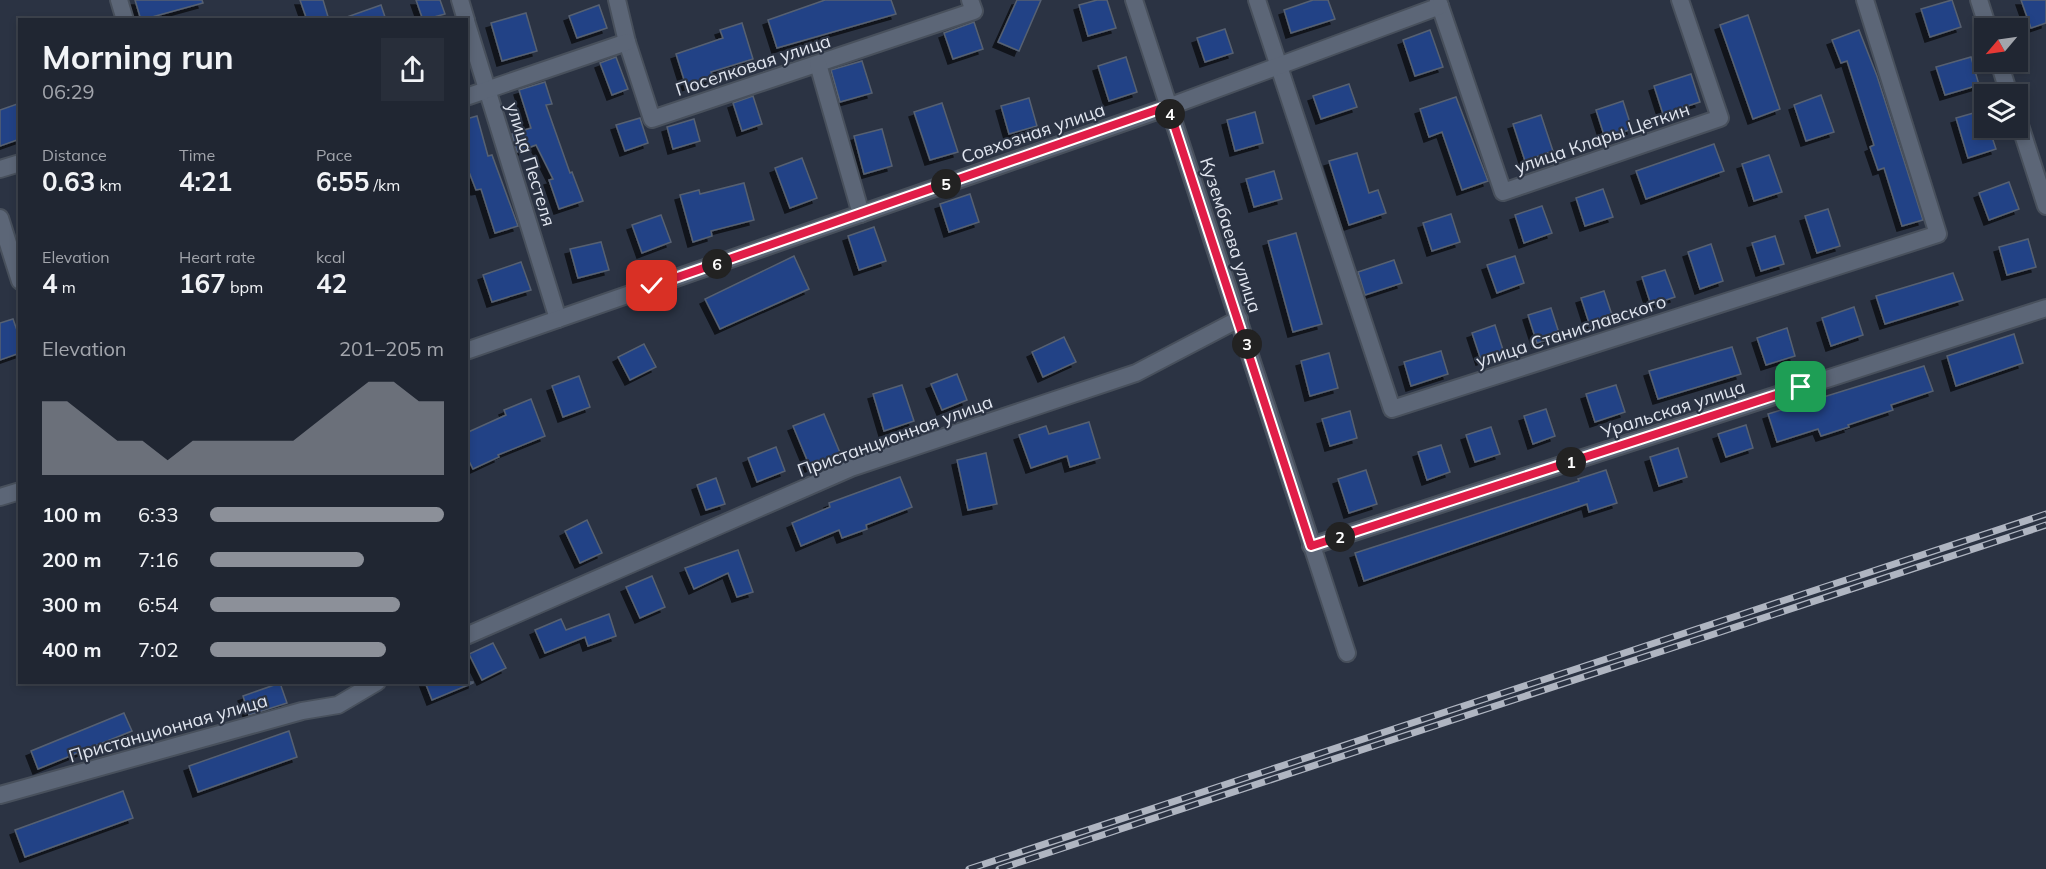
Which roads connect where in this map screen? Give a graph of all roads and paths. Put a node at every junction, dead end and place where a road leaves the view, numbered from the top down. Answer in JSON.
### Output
{"nodes":[{"id":1,"x":119,"y":0,"type":"edge"},
{"id":2,"x":460,"y":0,"type":"edge"},
{"id":3,"x":617,"y":0,"type":"edge"},
{"id":4,"x":970,"y":0,"type":"edge"},
{"id":5,"x":1134,"y":0,"type":"edge"},
{"id":6,"x":1257,"y":0,"type":"edge"},
{"id":7,"x":1680,"y":0,"type":"edge"},
{"id":8,"x":1864,"y":0,"type":"edge"},
{"id":9,"x":1978,"y":0,"type":"edge"},
{"id":10,"x":1439,"y":3,"type":"edge"},
{"id":11,"x":124,"y":18,"type":"edge"},
{"id":12,"x":465,"y":18,"type":"edge"},
{"id":13,"x":1984,"y":18,"type":"edge"},
{"id":14,"x":468,"y":26,"type":"edge"},
{"id":15,"x":627,"y":42,"type":"junction"},
{"id":16,"x":818,"y":64,"type":"junction"},
{"id":17,"x":1279,"y":65,"type":"junction"},
{"id":18,"x":488,"y":90,"type":"junction"},
{"id":19,"x":468,"y":96,"type":"edge"},
{"id":20,"x":1168,"y":106,"type":"junction"},
{"id":21,"x":2024,"y":138,"type":"edge"},
{"id":22,"x":18,"y":163,"type":"edge"},
{"id":23,"x":0,"y":169,"type":"edge"},
{"id":24,"x":2046,"y":206,"type":"edge"},
{"id":25,"x":861,"y":214,"type":"junction"},
{"id":26,"x":0,"y":218,"type":"edge"},
{"id":27,"x":4,"y":248,"type":"edge"},
{"id":28,"x":18,"y":277,"type":"edge"},
{"id":29,"x":2046,"y":308,"type":"edge"},
{"id":30,"x":558,"y":319,"type":"junction"},
{"id":31,"x":1239,"y":319,"type":"junction"},
{"id":32,"x":468,"y":350,"type":"edge"},
{"id":33,"x":18,"y":491,"type":"edge"},
{"id":34,"x":0,"y":497,"type":"edge"},
{"id":35,"x":1311,"y":546,"type":"junction"},
{"id":36,"x":468,"y":635,"type":"edge"},
{"id":37,"x":1347,"y":653,"type":"dead end"},
{"id":38,"x":374,"y":684,"type":"edge"},
{"id":39,"x":0,"y":795,"type":"edge"}],
"edges":[{"from":1,"to":11,"type":"street"},
{"from":2,"to":12,"type":"street","name":"улица Пестеля"},
{"from":3,"to":15,"type":"street","name":"Поселковая улица"},
{"from":4,"to":16,"type":"street","name":"Поселковая улица"},
{"from":5,"to":20,"type":"street","name":"Кузембаева улица"},
{"from":6,"to":17,"type":"street","name":"улица Станиславского"},
{"from":7,"to":10,"type":"street","name":"улица Клары Цеткин"},
{"from":8,"to":17,"type":"street","name":"улица Станиславского"},
{"from":9,"to":13,"type":"street"},
{"from":10,"to":17,"type":"street","name":"Совхозная улица"},
{"from":14,"to":18,"type":"street","name":"улица Пестеля"},
{"from":15,"to":16,"type":"street","name":"Поселковая улица"},
{"from":15,"to":18,"type":"street"},
{"from":16,"to":25,"type":"street"},
{"from":17,"to":20,"type":"street","name":"Совхозная улица"},
{"from":18,"to":19,"type":"street"},
{"from":18,"to":30,"type":"street","name":"улица Пестеля"},
{"from":20,"to":25,"type":"street","name":"Совхозная улица"},
{"from":20,"to":31,"type":"street","name":"Кузембаева улица"},
{"from":21,"to":24,"type":"street"},
{"from":22,"to":23,"type":"street"},
{"from":25,"to":30,"type":"street","name":"Совхозная улица"},
{"from":26,"to":27,"type":"street"},
{"from":27,"to":28,"type":"street"},
{"from":29,"to":35,"type":"street","name":"Уральская улица"},
{"from":30,"to":32,"type":"street","name":"Совхозная улица"},
{"from":31,"to":35,"type":"street","name":"Кузембаева улица"},
{"from":31,"to":36,"type":"street","name":"Пристанционная улица"},
{"from":33,"to":34,"type":"street"},
{"from":35,"to":37,"type":"street","name":"Кузембаева улица"},
{"from":38,"to":39,"type":"street","name":"Пристанционная улица"}]}
